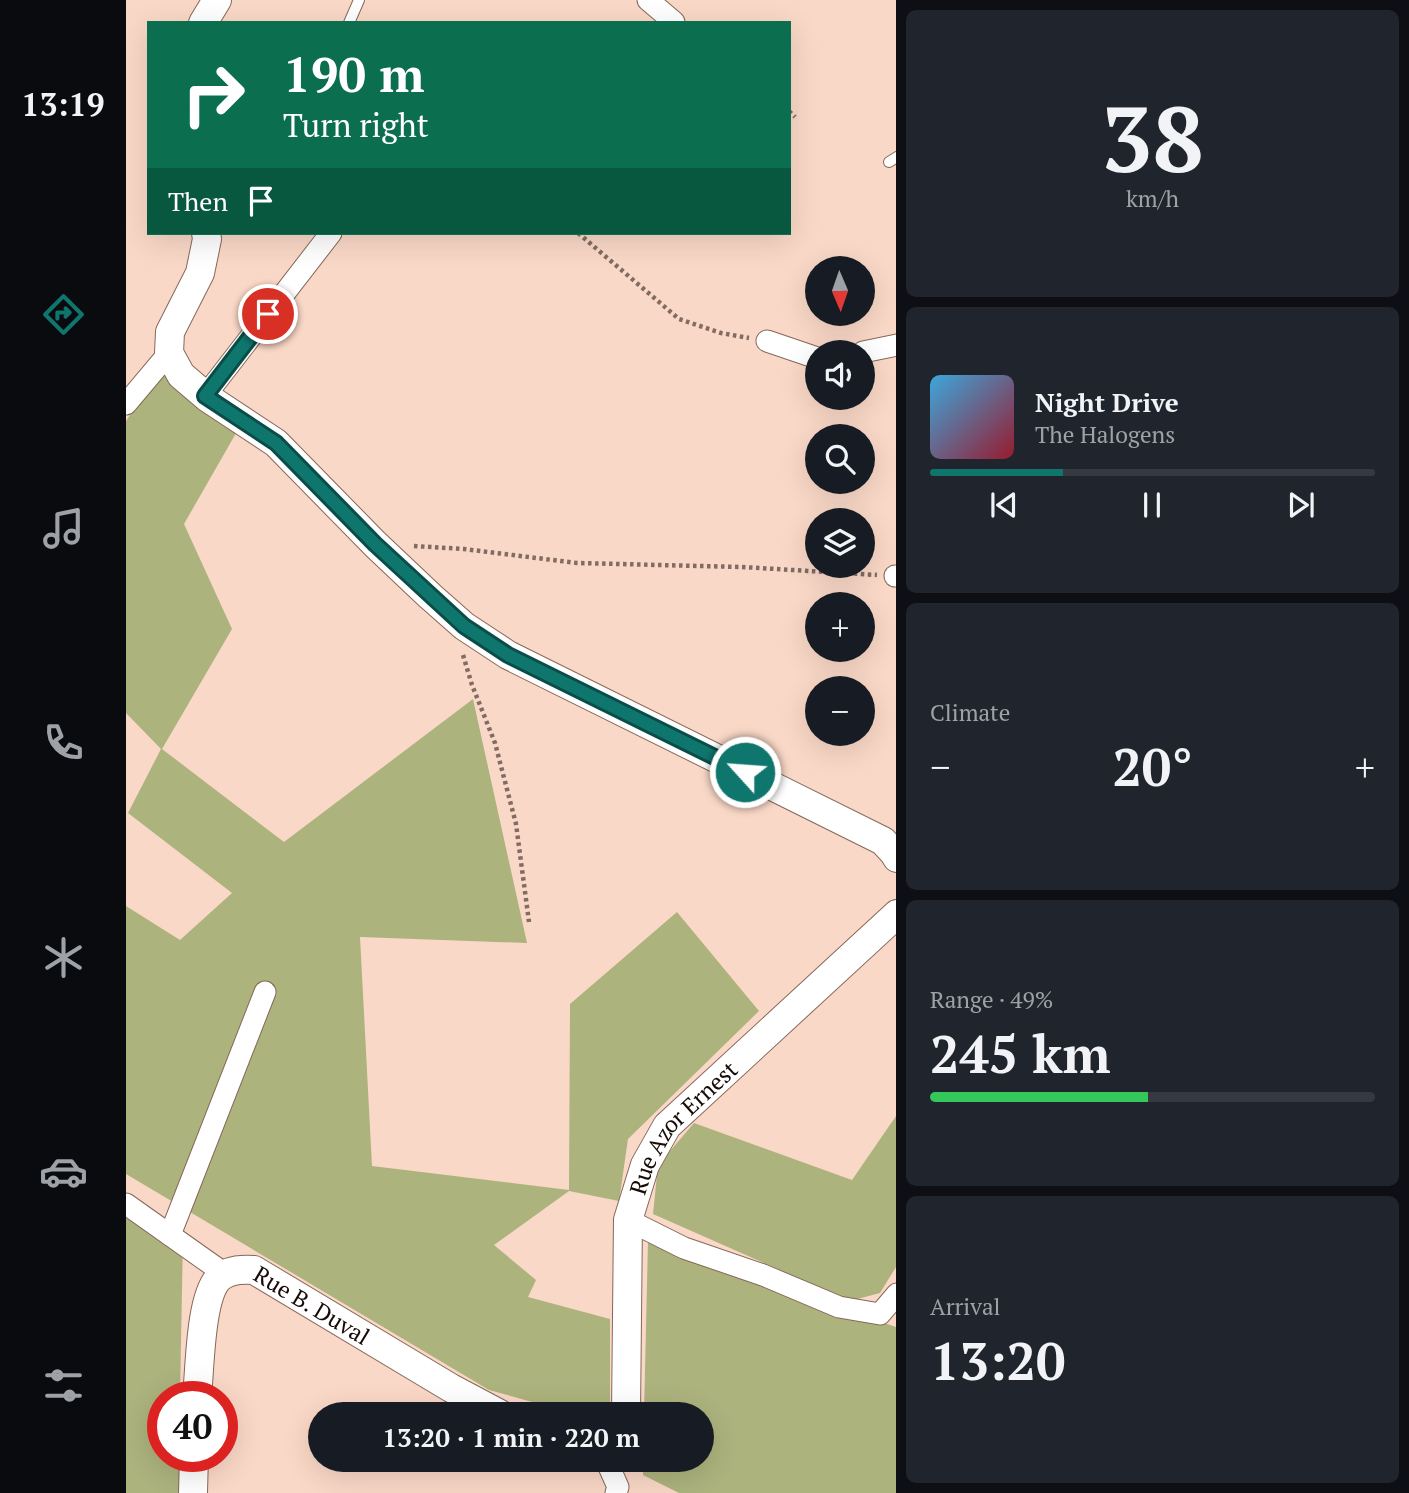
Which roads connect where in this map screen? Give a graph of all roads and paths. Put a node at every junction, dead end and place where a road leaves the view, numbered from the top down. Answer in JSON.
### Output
{"nodes":[{"id":1,"x":217,"y":0,"type":"edge"},
{"id":2,"x":359,"y":0,"type":"edge"},
{"id":3,"x":648,"y":0,"type":"edge"},
{"id":4,"x":204,"y":21,"type":"edge"},
{"id":5,"x":350,"y":21,"type":"edge"},
{"id":6,"x":673,"y":21,"type":"edge"},
{"id":7,"x":791,"y":113,"type":"edge"},
{"id":8,"x":796,"y":117,"type":"dead end"},
{"id":9,"x":206,"y":235,"type":"edge"},
{"id":10,"x":329,"y":235,"type":"edge"},
{"id":11,"x":580,"y":235,"type":"edge"},
{"id":12,"x":767,"y":341,"type":"joint"},
{"id":13,"x":896,"y":345,"type":"edge"},
{"id":14,"x":875,"y":349,"type":"edge"},
{"id":15,"x":169,"y":353,"type":"junction"},
{"id":16,"x":805,"y":354,"type":"edge"},
{"id":17,"x":205,"y":396,"type":"junction"},
{"id":18,"x":126,"y":404,"type":"edge"},
{"id":19,"x":413,"y":546,"type":"dead end"},
{"id":20,"x":895,"y":576,"type":"edge"},
{"id":21,"x":464,"y":626,"type":"junction"},
{"id":22,"x":896,"y":858,"type":"edge"},
{"id":23,"x":896,"y":914,"type":"edge"},
{"id":24,"x":529,"y":922,"type":"dead end"},
{"id":25,"x":265,"y":992,"type":"dead end"},
{"id":26,"x":126,"y":1204,"type":"edge"},
{"id":27,"x":628,"y":1220,"type":"junction"},
{"id":28,"x":170,"y":1235,"type":"junction"},
{"id":29,"x":225,"y":1274,"type":"junction"},
{"id":30,"x":896,"y":1294,"type":"edge"},
{"id":31,"x":198,"y":1381,"type":"edge"},
{"id":32,"x":477,"y":1402,"type":"edge"},
{"id":33,"x":626,"y":1402,"type":"edge"},
{"id":34,"x":194,"y":1472,"type":"edge"},
{"id":35,"x":611,"y":1472,"type":"edge"},
{"id":36,"x":193,"y":1493,"type":"edge"},
{"id":37,"x":616,"y":1493,"type":"edge"}],
"edges":[{"from":1,"to":4,"type":"street"},
{"from":2,"to":5,"type":"lane"},
{"from":3,"to":6,"type":"street"},
{"from":7,"to":8,"type":"path"},
{"from":9,"to":15,"type":"street"},
{"from":10,"to":17,"type":"street"},
{"from":11,"to":12,"type":"path"},
{"from":12,"to":16,"type":"street"},
{"from":13,"to":14,"type":"street"},
{"from":15,"to":17,"type":"street"},
{"from":15,"to":18,"type":"street"},
{"from":17,"to":21,"type":"street"},
{"from":19,"to":20,"type":"path"},
{"from":21,"to":22,"type":"street"},
{"from":21,"to":24,"type":"path"},
{"from":23,"to":27,"type":"street","name":"Rue Azor Ernest"},
{"from":25,"to":28,"type":"street"},
{"from":26,"to":28,"type":"street","name":"Rue B. Duval"},
{"from":27,"to":30,"type":"street"},
{"from":27,"to":33,"type":"street","name":"Rue Azor Ernest"},
{"from":28,"to":29,"type":"street","name":"Rue B. Duval"},
{"from":29,"to":31,"type":"street"},
{"from":29,"to":32,"type":"street","name":"Rue B. Duval"},
{"from":34,"to":36,"type":"street"},
{"from":35,"to":37,"type":"street"}]}
